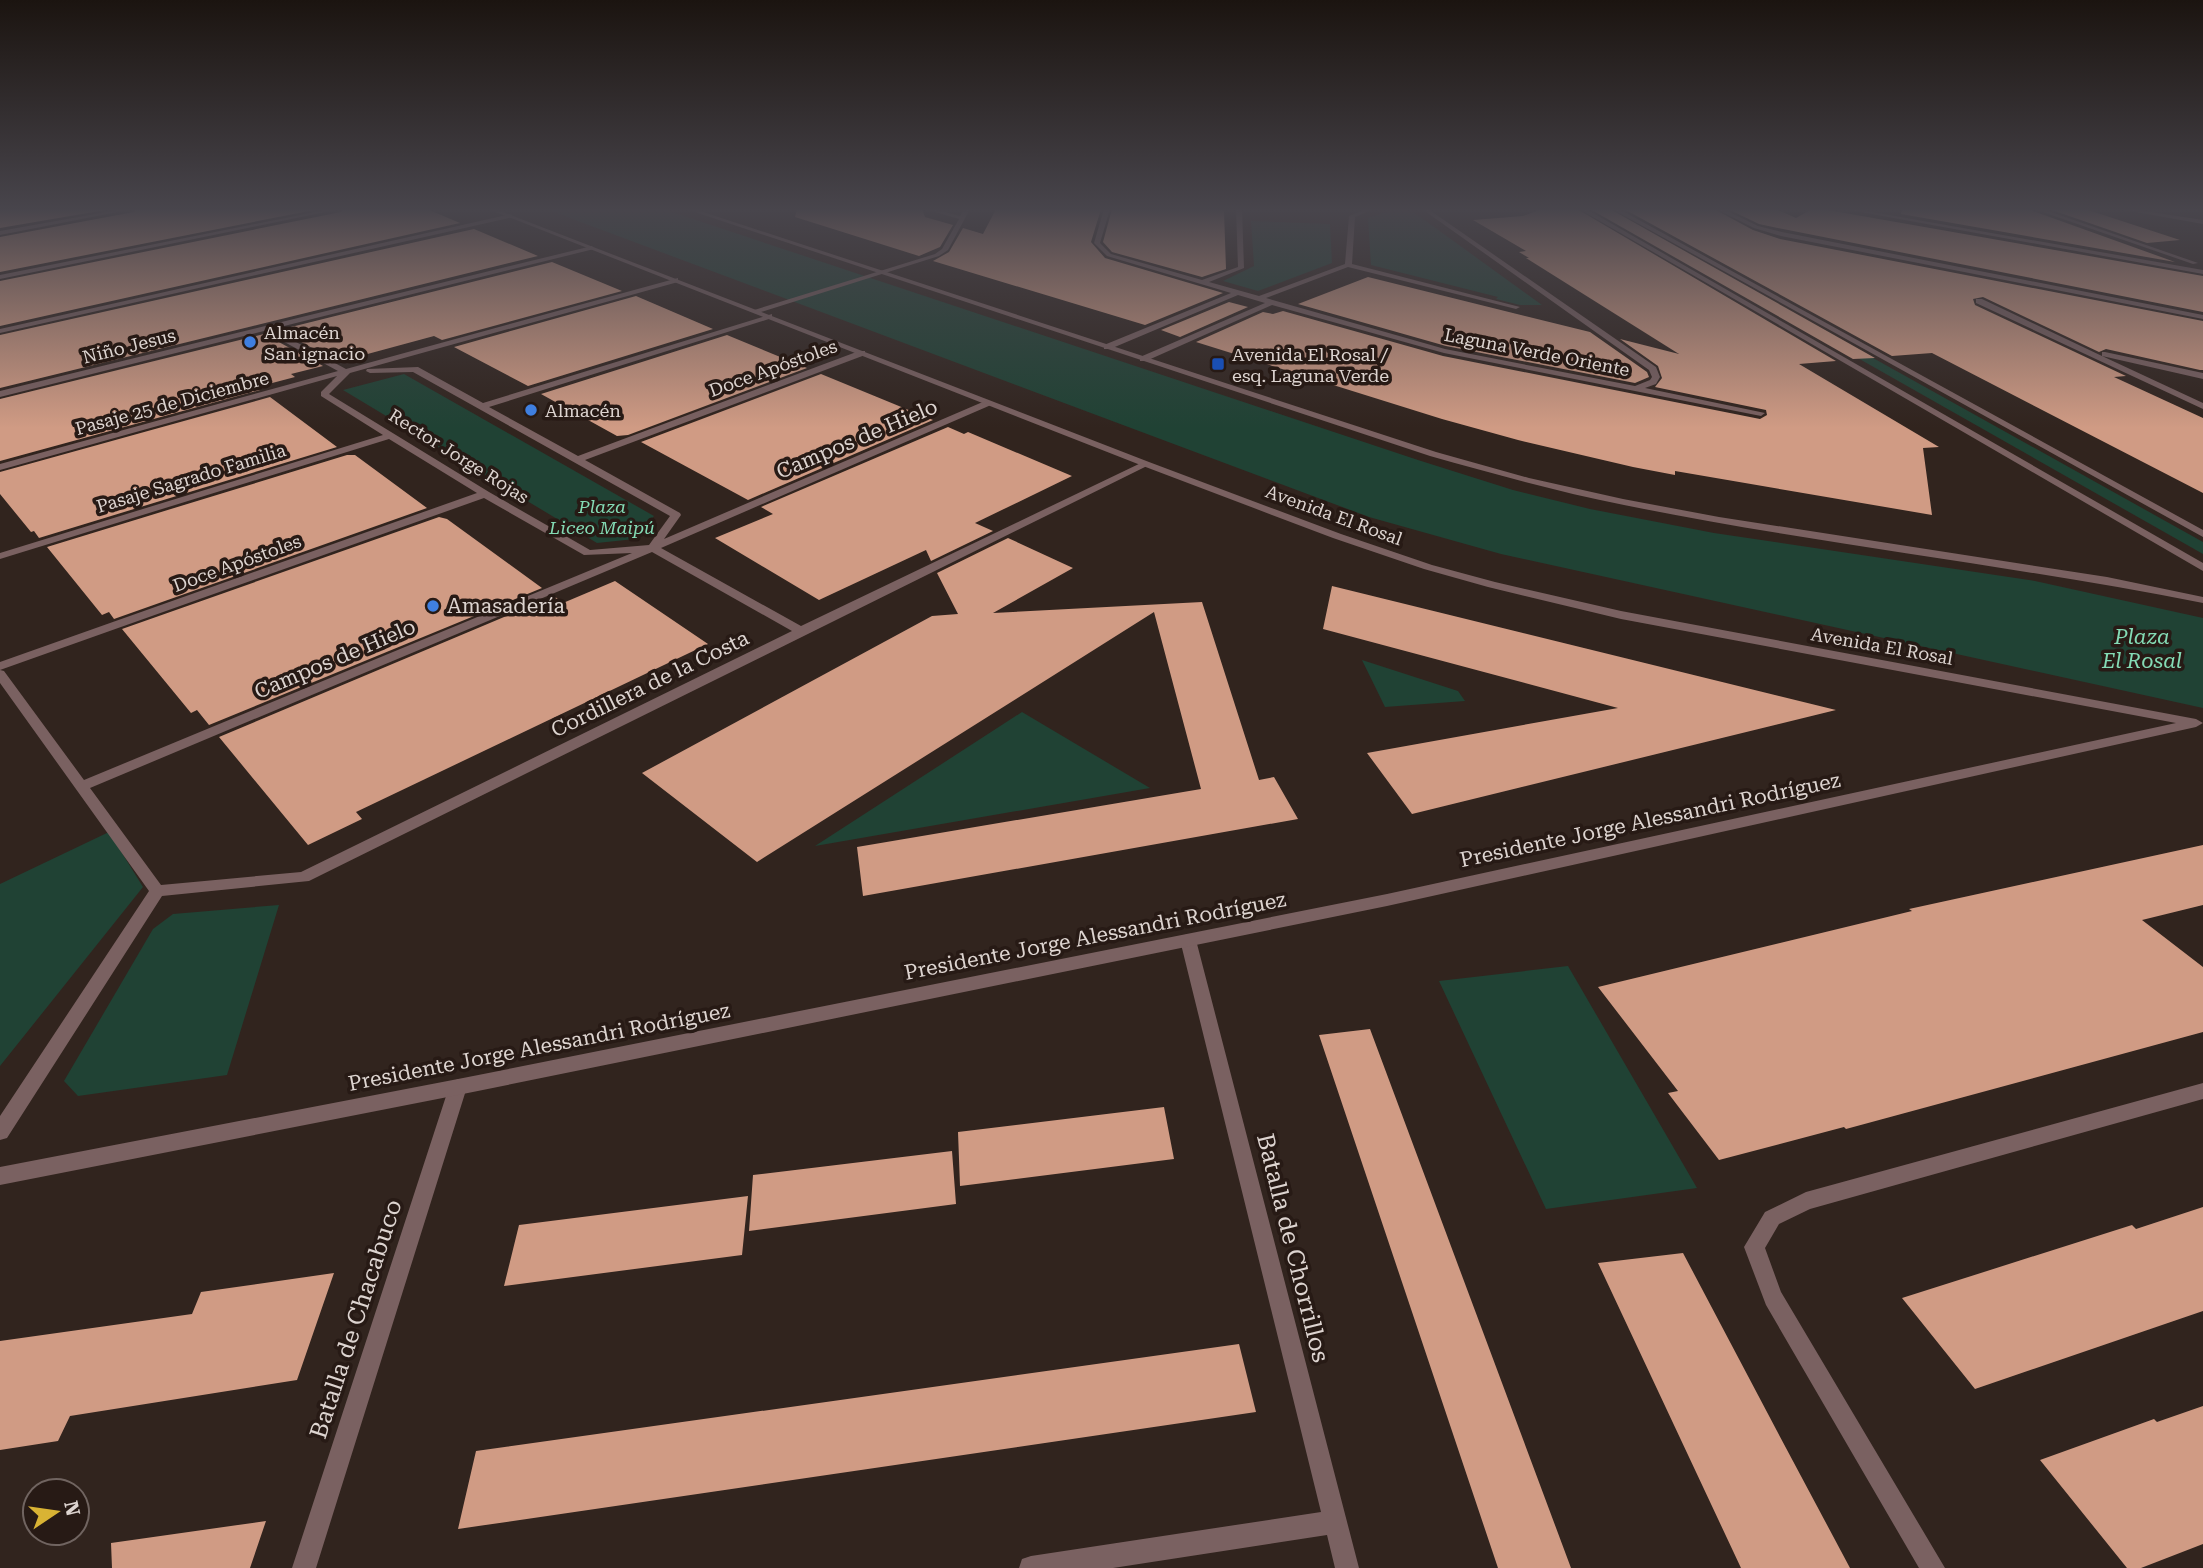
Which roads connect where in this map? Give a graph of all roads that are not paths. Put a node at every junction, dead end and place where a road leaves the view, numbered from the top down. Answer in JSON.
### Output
{"nodes":[{"id":1,"x":217,"y":282,"type":"edge"},
{"id":2,"x":452,"y":282,"type":"edge"},
{"id":3,"x":671,"y":282,"type":"edge"},
{"id":4,"x":678,"y":282,"type":"edge"},
{"id":5,"x":852,"y":282,"type":"edge"},
{"id":6,"x":911,"y":282,"type":"edge"},
{"id":7,"x":1303,"y":282,"type":"edge"},
{"id":8,"x":1417,"y":282,"type":"edge"},
{"id":9,"x":1530,"y":282,"type":"edge"},
{"id":10,"x":1710,"y":282,"type":"edge"},
{"id":11,"x":1747,"y":282,"type":"edge"},
{"id":12,"x":2028,"y":282,"type":"edge"},
{"id":13,"x":1201,"y":283,"type":"edge"},
{"id":14,"x":1237,"y":293,"type":"junction"},
{"id":15,"x":1258,"y":299,"type":"junction"},
{"id":16,"x":1979,"y":301,"type":"dead end"},
{"id":17,"x":1270,"y":303,"type":"junction"},
{"id":18,"x":1516,"y":307,"type":"dead end"},
{"id":19,"x":755,"y":311,"type":"junction"},
{"id":20,"x":769,"y":316,"type":"junction"},
{"id":21,"x":2203,"y":317,"type":"edge"},
{"id":22,"x":265,"y":328,"type":"junction"},
{"id":23,"x":0,"y":331,"type":"edge"},
{"id":24,"x":1107,"y":347,"type":"junction"},
{"id":25,"x":2080,"y":349,"type":"junction"},
{"id":26,"x":862,"y":354,"type":"junction"},
{"id":27,"x":1143,"y":359,"type":"junction"},
{"id":28,"x":346,"y":372,"type":"junction"},
{"id":29,"x":2203,"y":376,"type":"edge"},
{"id":30,"x":1637,"y":387,"type":"junction"},
{"id":31,"x":0,"y":394,"type":"edge"},
{"id":32,"x":988,"y":403,"type":"junction"},
{"id":33,"x":483,"y":406,"type":"junction"},
{"id":34,"x":2203,"y":406,"type":"edge"},
{"id":35,"x":1761,"y":413,"type":"dead end"},
{"id":36,"x":391,"y":435,"type":"junction"},
{"id":37,"x":579,"y":459,"type":"junction"},
{"id":38,"x":1146,"y":464,"type":"junction"},
{"id":39,"x":0,"y":467,"type":"edge"},
{"id":40,"x":485,"y":494,"type":"junction"},
{"id":41,"x":2203,"y":534,"type":"edge"},
{"id":42,"x":653,"y":548,"type":"junction"},
{"id":43,"x":0,"y":555,"type":"edge"},
{"id":44,"x":2203,"y":568,"type":"edge"},
{"id":45,"x":2203,"y":600,"type":"edge"},
{"id":46,"x":801,"y":631,"type":"junction"},
{"id":47,"x":0,"y":666,"type":"edge"},
{"id":48,"x":0,"y":674,"type":"edge"},
{"id":49,"x":2199,"y":724,"type":"edge"},
{"id":50,"x":82,"y":786,"type":"junction"},
{"id":51,"x":157,"y":891,"type":"junction"},
{"id":52,"x":1188,"y":940,"type":"junction"},
{"id":53,"x":458,"y":1087,"type":"junction"},
{"id":54,"x":2203,"y":1091,"type":"edge"},
{"id":55,"x":0,"y":1132,"type":"edge"},
{"id":56,"x":0,"y":1175,"type":"edge"},
{"id":57,"x":1336,"y":1522,"type":"junction"},
{"id":58,"x":304,"y":1568,"type":"edge"},
{"id":59,"x":1031,"y":1568,"type":"edge"},
{"id":60,"x":1347,"y":1568,"type":"edge"},
{"id":61,"x":1933,"y":1568,"type":"edge"}],
"edges":[{"from":1,"to":23,"type":"street"},
{"from":2,"to":22,"type":"street","name":"Niño Jesus"},
{"from":3,"to":28,"type":"street","name":"Pasaje 25 de Diciembre"},
{"from":4,"to":19,"type":"street","name":"Avenida El Rosal"},
{"from":5,"to":19,"type":"street"},
{"from":6,"to":24,"type":"street"},
{"from":7,"to":15,"type":"street"},
{"from":8,"to":18,"type":"street"},
{"from":9,"to":30,"type":"street","name":"Laguna Verde Oriente"},
{"from":10,"to":44,"type":"street"},
{"from":11,"to":41,"type":"street"},
{"from":12,"to":21,"type":"street"},
{"from":13,"to":14,"type":"street","name":"Laguna Verde Oriente"},
{"from":14,"to":15,"type":"street","name":"Laguna Verde Oriente"},
{"from":14,"to":24,"type":"street"},
{"from":15,"to":17,"type":"street","name":"Laguna Verde Oriente"},
{"from":16,"to":25,"type":"street"},
{"from":17,"to":27,"type":"street"},
{"from":17,"to":30,"type":"street","name":"Laguna Verde Oriente"},
{"from":19,"to":20,"type":"street","name":"Avenida El Rosal"},
{"from":20,"to":26,"type":"street","name":"Avenida El Rosal"},
{"from":20,"to":33,"type":"street"},
{"from":22,"to":28,"type":"street"},
{"from":22,"to":31,"type":"street","name":"Niño Jesus"},
{"from":24,"to":27,"type":"street"},
{"from":25,"to":29,"type":"street"},
{"from":25,"to":34,"type":"street"},
{"from":26,"to":32,"type":"street","name":"Avenida El Rosal"},
{"from":26,"to":37,"type":"street","name":"Doce Apóstoles"},
{"from":27,"to":45,"type":"street"},
{"from":28,"to":33,"type":"street"},
{"from":28,"to":36,"type":"street","name":"Rector Jorge Rojas"},
{"from":28,"to":39,"type":"street","name":"Pasaje 25 de Diciembre"},
{"from":30,"to":35,"type":"street","name":"Laguna Verde Oriente"},
{"from":32,"to":38,"type":"street","name":"Avenida El Rosal"},
{"from":32,"to":42,"type":"street","name":"Campos de Hielo"},
{"from":33,"to":37,"type":"street"},
{"from":36,"to":40,"type":"street","name":"Rector Jorge Rojas"},
{"from":36,"to":43,"type":"street","name":"Pasaje Sagrado Familia"},
{"from":37,"to":42,"type":"street"},
{"from":38,"to":46,"type":"street","name":"Cordillera de la Costa"},
{"from":38,"to":49,"type":"street","name":"Avenida El Rosal"},
{"from":40,"to":42,"type":"street","name":"Rector Jorge Rojas"},
{"from":40,"to":47,"type":"street","name":"Doce Apóstoles"},
{"from":42,"to":46,"type":"street"},
{"from":42,"to":50,"type":"street","name":"Campos de Hielo"},
{"from":46,"to":51,"type":"street","name":"Cordillera de la Costa"},
{"from":48,"to":50,"type":"street"},
{"from":49,"to":52,"type":"street","name":"Presidente Jorge Alessandri Rodríguez"},
{"from":50,"to":51,"type":"street"},
{"from":51,"to":55,"type":"street"},
{"from":52,"to":53,"type":"street","name":"Presidente Jorge Alessandri Rodríguez"},
{"from":52,"to":57,"type":"street","name":"Batalla de Chorrillos"},
{"from":53,"to":56,"type":"street","name":"Presidente Jorge Alessandri Rodríguez"},
{"from":53,"to":58,"type":"street","name":"Batalla de Chacabuco"},
{"from":54,"to":61,"type":"street"},
{"from":57,"to":59,"type":"street"},
{"from":57,"to":60,"type":"street","name":"Batalla de Chorrillos"}]}
